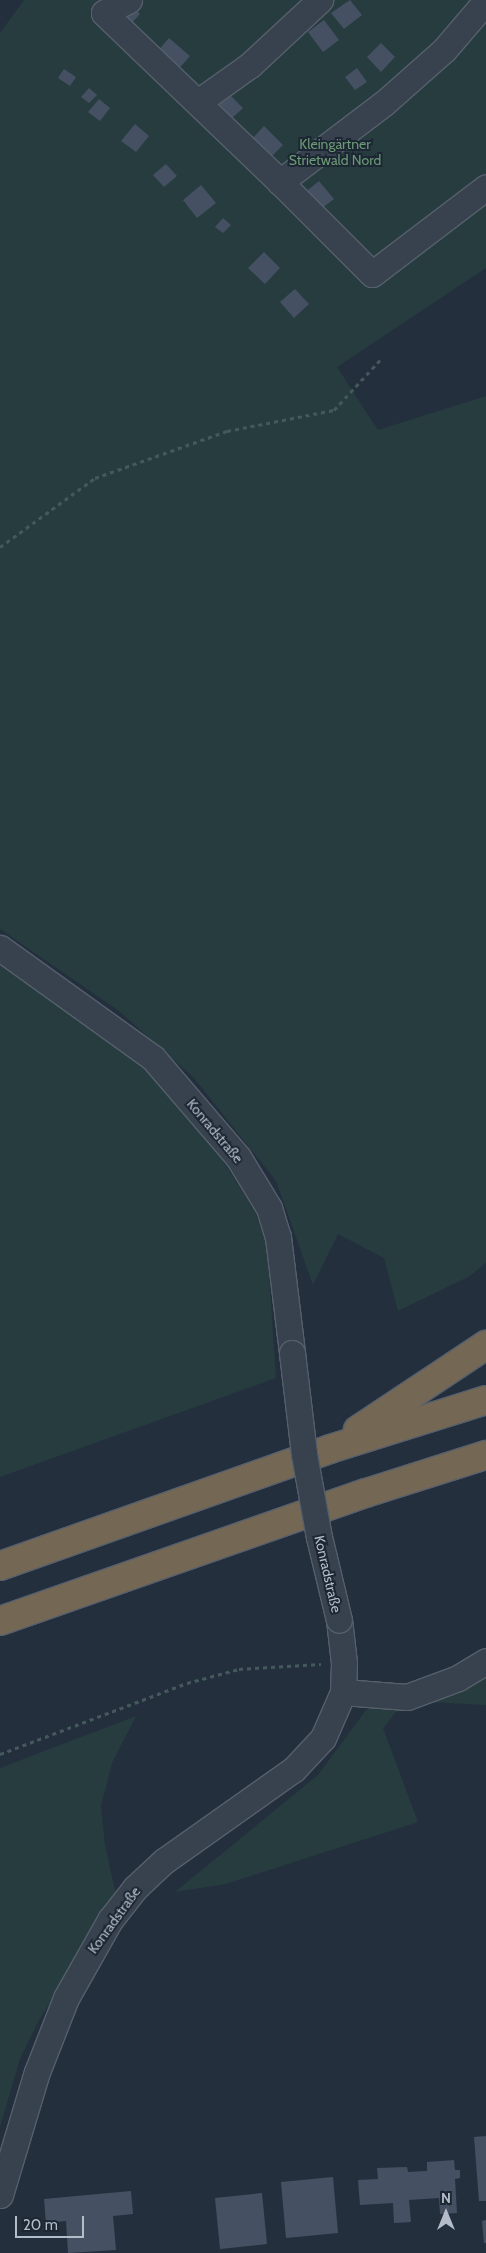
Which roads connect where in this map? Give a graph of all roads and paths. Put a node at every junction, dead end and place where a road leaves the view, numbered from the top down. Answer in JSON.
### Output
{"nodes":[{"id":1,"x":129,"y":0,"type":"edge"},
{"id":2,"x":320,"y":0,"type":"edge"},
{"id":3,"x":486,"y":1,"type":"edge"},
{"id":4,"x":198,"y":102,"type":"junction"},
{"id":5,"x":280,"y":182,"type":"junction"},
{"id":6,"x":486,"y":187,"type":"edge"},
{"id":7,"x":382,"y":358,"type":"dead end"},
{"id":8,"x":0,"y":546,"type":"edge"},
{"id":9,"x":0,"y":948,"type":"edge"},
{"id":10,"x":486,"y":1346,"type":"edge"},
{"id":11,"x":486,"y":1400,"type":"edge"},
{"id":12,"x":330,"y":1449,"type":"junction"},
{"id":13,"x":486,"y":1455,"type":"edge"},
{"id":14,"x":0,"y":1566,"type":"edge"},
{"id":15,"x":0,"y":1621,"type":"edge"},
{"id":16,"x":486,"y":1661,"type":"edge"},
{"id":17,"x":344,"y":1663,"type":"junction"},
{"id":18,"x":343,"y":1692,"type":"junction"},
{"id":19,"x":0,"y":1754,"type":"edge"},
{"id":20,"x":0,"y":2195,"type":"edge"}],
"edges":[{"from":1,"to":4,"type":"street"},
{"from":2,"to":4,"type":"street"},
{"from":3,"to":5,"type":"street"},
{"from":4,"to":5,"type":"street"},
{"from":5,"to":6,"type":"street"},
{"from":7,"to":8,"type":"path"},
{"from":9,"to":17,"type":"street","name":"Konradstraße","bridge":true},
{"from":10,"to":12,"type":"highway"},
{"from":11,"to":12,"type":"highway"},
{"from":12,"to":14,"type":"highway"},
{"from":13,"to":15,"type":"highway"},
{"from":16,"to":18,"type":"street"},
{"from":17,"to":18,"type":"street","name":"Konradstraße"},
{"from":17,"to":19,"type":"path"},
{"from":18,"to":20,"type":"street","name":"Konradstraße"}]}
